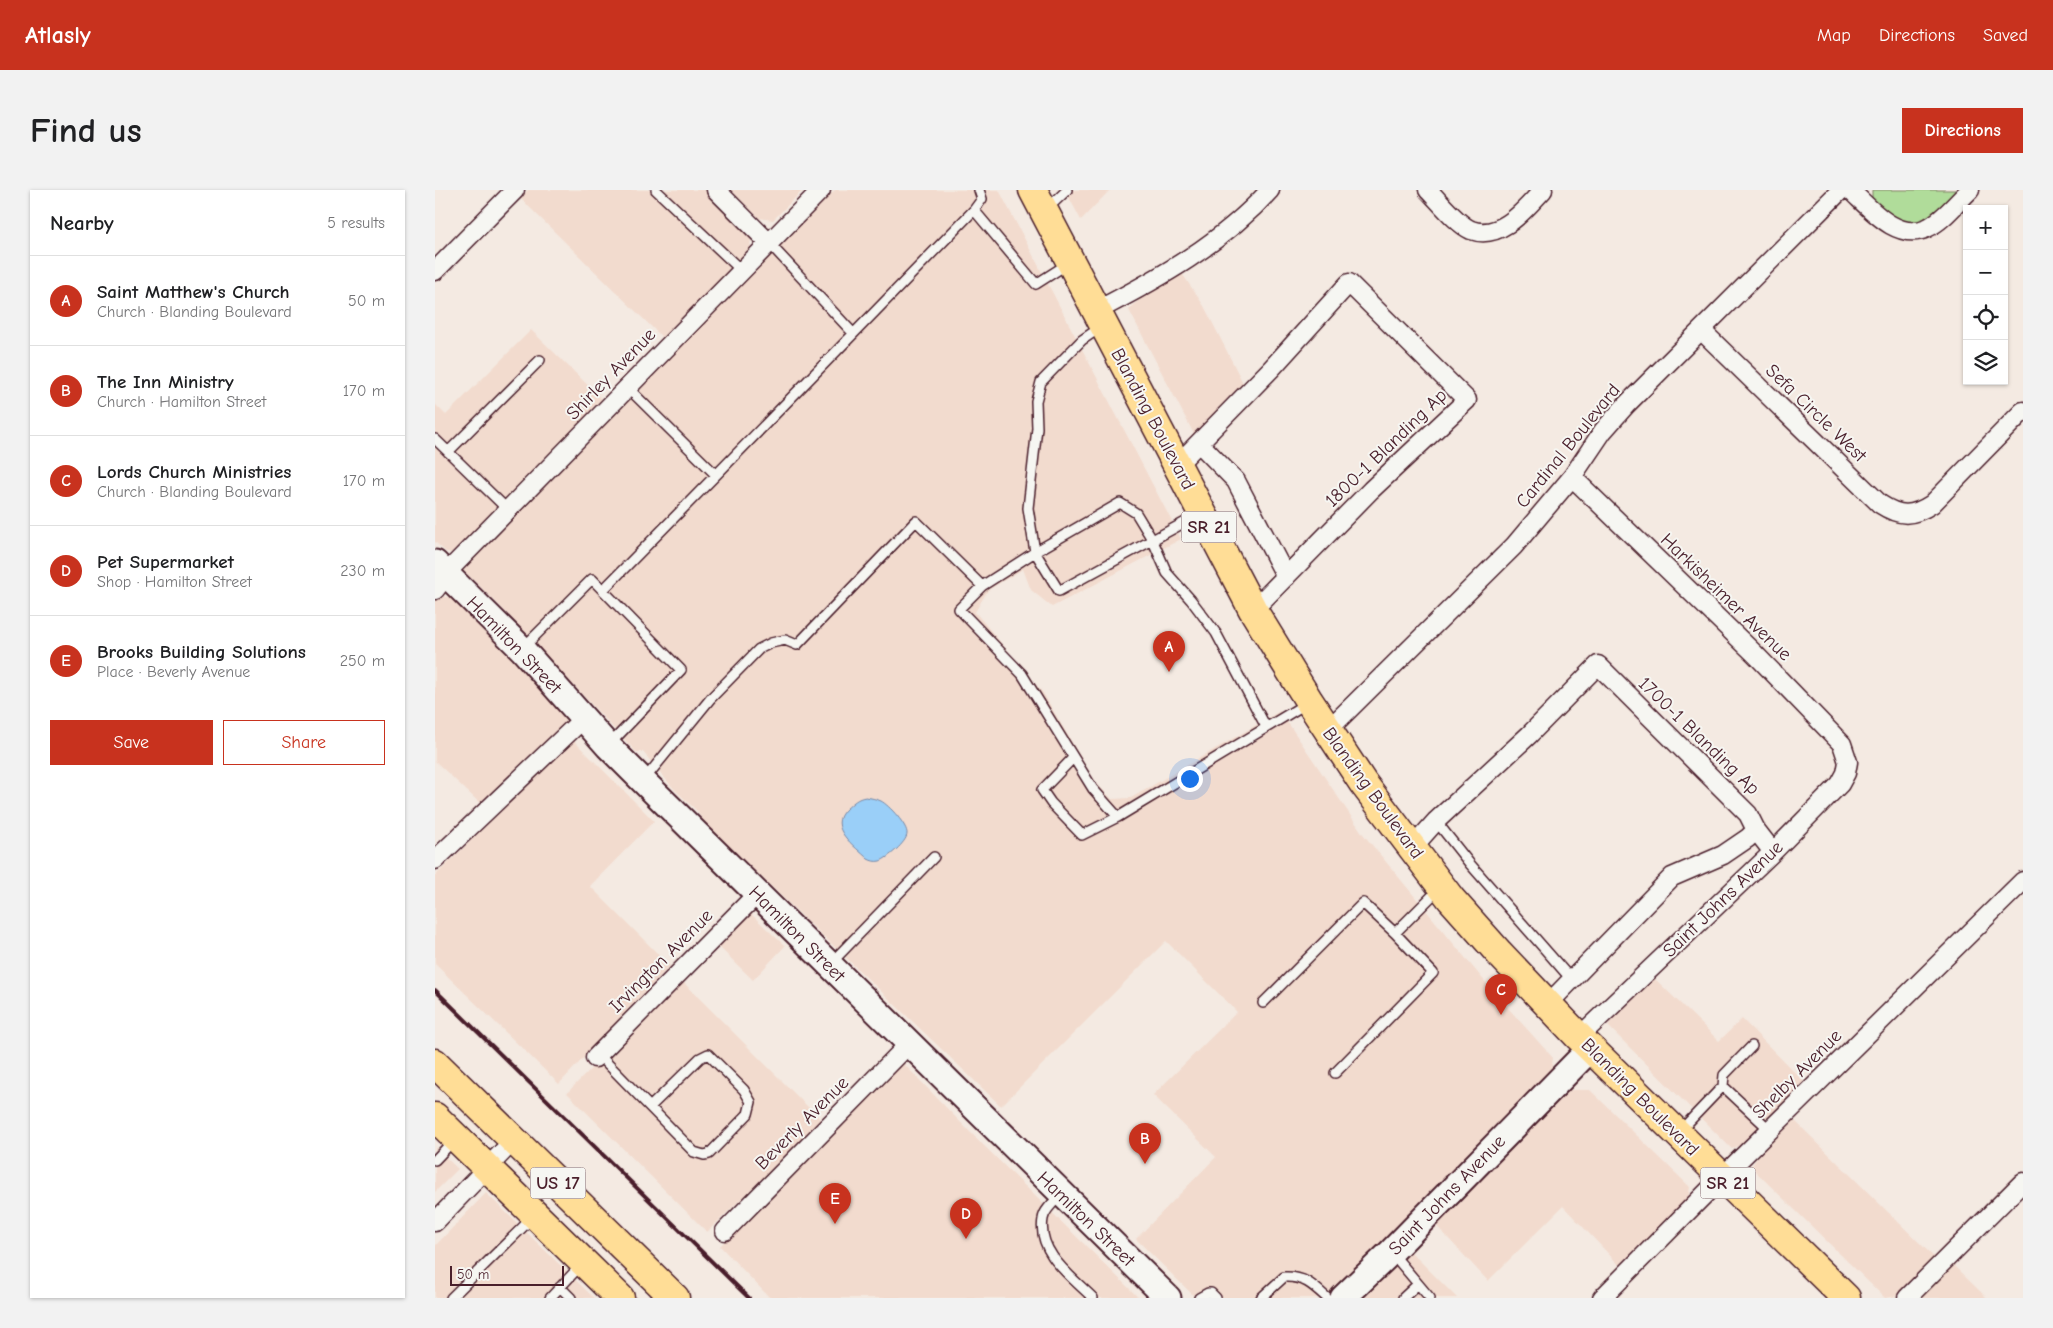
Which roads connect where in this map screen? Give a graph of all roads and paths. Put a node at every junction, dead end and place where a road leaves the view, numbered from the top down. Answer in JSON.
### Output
{"nodes":[{"id":1,"x":515,"y":190,"type":"edge"},
{"id":2,"x":656,"y":190,"type":"edge"},
{"id":3,"x":716,"y":190,"type":"edge"},
{"id":4,"x":821,"y":190,"type":"edge"},
{"id":5,"x":979,"y":190,"type":"edge"},
{"id":6,"x":1067,"y":190,"type":"edge"},
{"id":7,"x":1270,"y":190,"type":"edge"},
{"id":8,"x":1428,"y":190,"type":"edge"},
{"id":9,"x":1543,"y":190,"type":"edge"},
{"id":10,"x":1841,"y":190,"type":"edge"},
{"id":11,"x":1849,"y":190,"type":"edge"},
{"id":12,"x":1970,"y":190,"type":"edge"},
{"id":13,"x":1039,"y":201,"type":"edge"},
{"id":14,"x":974,"y":210,"type":"junction"},
{"id":15,"x":769,"y":243,"type":"junction"},
{"id":16,"x":1071,"y":262,"type":"junction"},
{"id":17,"x":435,"y":271,"type":"edge"},
{"id":18,"x":742,"y":271,"type":"junction"},
{"id":19,"x":1100,"y":318,"type":"junction"},
{"id":20,"x":1701,"y":330,"type":"junction"},
{"id":21,"x":853,"y":333,"type":"junction"},
{"id":22,"x":541,"y":360,"type":"dead end"},
{"id":23,"x":628,"y":388,"type":"junction"},
{"id":24,"x":2023,"y":411,"type":"edge"},
{"id":25,"x":435,"y":438,"type":"edge"},
{"id":26,"x":1199,"y":443,"type":"junction"},
{"id":27,"x":449,"y":452,"type":"junction"},
{"id":28,"x":1177,"y":465,"type":"junction"},
{"id":29,"x":715,"y":475,"type":"junction"},
{"id":30,"x":1572,"y":477,"type":"junction"},
{"id":31,"x":508,"y":510,"type":"junction"},
{"id":32,"x":1202,"y":513,"type":"junction"},
{"id":33,"x":1153,"y":541,"type":"junction"},
{"id":34,"x":1035,"y":552,"type":"junction"},
{"id":35,"x":439,"y":576,"type":"edge"},
{"id":36,"x":1286,"y":577,"type":"junction"},
{"id":37,"x":982,"y":586,"type":"junction"},
{"id":38,"x":603,"y":590,"type":"junction"},
{"id":39,"x":1253,"y":610,"type":"junction"},
{"id":40,"x":522,"y":649,"type":"junction"},
{"id":41,"x":1309,"y":701,"type":"junction"},
{"id":42,"x":583,"y":718,"type":"junction"},
{"id":43,"x":1266,"y":727,"type":"junction"},
{"id":44,"x":1328,"y":730,"type":"junction"},
{"id":45,"x":608,"y":746,"type":"junction"},
{"id":46,"x":1846,"y":751,"type":"joint"},
{"id":47,"x":1073,"y":758,"type":"junction"},
{"id":48,"x":643,"y":781,"type":"junction"},
{"id":49,"x":1118,"y":817,"type":"junction"},
{"id":50,"x":1436,"y":821,"type":"junction"},
{"id":51,"x":1756,"y":830,"type":"junction"},
{"id":52,"x":1412,"y":848,"type":"junction"},
{"id":53,"x":1773,"y":852,"type":"junction"},
{"id":54,"x":933,"y":856,"type":"dead end"},
{"id":55,"x":435,"y":860,"type":"edge"},
{"id":56,"x":2023,"y":881,"type":"edge"},
{"id":57,"x":1441,"y":887,"type":"junction"},
{"id":58,"x":757,"y":894,"type":"junction"},
{"id":59,"x":1395,"y":933,"type":"junction"},
{"id":60,"x":829,"y":965,"type":"junction"},
{"id":61,"x":1571,"y":979,"type":"junction"},
{"id":62,"x":1263,"y":1003,"type":"dead end"},
{"id":63,"x":1548,"y":1004,"type":"junction"},
{"id":64,"x":1585,"y":1042,"type":"junction"},
{"id":65,"x":909,"y":1044,"type":"junction"},
{"id":66,"x":1752,"y":1046,"type":"dead end"},
{"id":67,"x":597,"y":1056,"type":"joint"},
{"id":68,"x":435,"y":1062,"type":"edge"},
{"id":69,"x":1335,"y":1073,"type":"dead end"},
{"id":70,"x":1723,"y":1086,"type":"junction"},
{"id":71,"x":650,"y":1107,"type":"junction"},
{"id":72,"x":435,"y":1117,"type":"edge"},
{"id":73,"x":1770,"y":1130,"type":"junction"},
{"id":74,"x":1678,"y":1134,"type":"junction"},
{"id":75,"x":456,"y":1138,"type":"junction"},
{"id":76,"x":514,"y":1140,"type":"junction"},
{"id":77,"x":435,"y":1160,"type":"edge"},
{"id":78,"x":488,"y":1168,"type":"junction"},
{"id":79,"x":1722,"y":1177,"type":"junction"},
{"id":80,"x":2023,"y":1182,"type":"edge"},
{"id":81,"x":1061,"y":1194,"type":"junction"},
{"id":82,"x":535,"y":1215,"type":"junction"},
{"id":83,"x":435,"y":1222,"type":"edge"},
{"id":84,"x":725,"y":1231,"type":"dead end"},
{"id":85,"x":1391,"y":1252,"type":"junction"},
{"id":86,"x":584,"y":1262,"type":"junction"},
{"id":87,"x":1419,"y":1284,"type":"junction"},
{"id":88,"x":560,"y":1287,"type":"junction"},
{"id":89,"x":668,"y":1296,"type":"edge"},
{"id":90,"x":451,"y":1298,"type":"edge"},
{"id":91,"x":550,"y":1298,"type":"edge"},
{"id":92,"x":571,"y":1298,"type":"edge"},
{"id":93,"x":620,"y":1298,"type":"edge"},
{"id":94,"x":1093,"y":1298,"type":"edge"},
{"id":95,"x":1168,"y":1298,"type":"edge"},
{"id":96,"x":1199,"y":1298,"type":"edge"},
{"id":97,"x":1216,"y":1298,"type":"edge"},
{"id":98,"x":1261,"y":1298,"type":"edge"},
{"id":99,"x":1327,"y":1298,"type":"edge"},
{"id":100,"x":1343,"y":1298,"type":"edge"},
{"id":101,"x":1403,"y":1298,"type":"edge"},
{"id":102,"x":1431,"y":1298,"type":"edge"},
{"id":103,"x":1602,"y":1298,"type":"edge"},
{"id":104,"x":1846,"y":1298,"type":"edge"},
{"id":105,"x":1907,"y":1298,"type":"edge"}],
"edges":[{"from":1,"to":17,"type":"street"},
{"from":2,"to":18,"type":"lane"},
{"from":3,"to":15,"type":"street"},
{"from":4,"to":15,"type":"street","name":"Shirley Avenue"},
{"from":5,"to":14,"type":"lane"},
{"from":6,"to":13,"type":"lane"},
{"from":7,"to":19,"type":"street"},
{"from":8,"to":9,"type":"street"},
{"from":10,"to":20,"type":"street","name":"Cardinal Boulevard"},
{"from":11,"to":12,"type":"street"},
{"from":13,"to":16,"type":"main road","name":"Blanding Boulevard","number":"SR 21"},
{"from":14,"to":16,"type":"lane"},
{"from":14,"to":21,"type":"lane"},
{"from":15,"to":18,"type":"street","name":"Shirley Avenue"},
{"from":15,"to":21,"type":"lane"},
{"from":16,"to":19,"type":"main road","name":"Blanding Boulevard","number":"SR 21"},
{"from":18,"to":23,"type":"street","name":"Shirley Avenue"},
{"from":19,"to":28,"type":"main road","name":"Blanding Boulevard","number":"SR 21"},
{"from":19,"to":34,"type":"lane"},
{"from":20,"to":24,"type":"street","name":"Sefa Circle West"},
{"from":20,"to":30,"type":"street","name":"Cardinal Boulevard"},
{"from":21,"to":29,"type":"lane"},
{"from":22,"to":27,"type":"lane"},
{"from":23,"to":29,"type":"lane"},
{"from":23,"to":31,"type":"street","name":"Shirley Avenue"},
{"from":25,"to":27,"type":"lane"},
{"from":26,"to":28,"type":"street","name":"1800-1 Blanding Ap"},
{"from":26,"to":36,"type":"street"},
{"from":26,"to":36,"type":"street","name":"1800-1 Blanding Ap"},
{"from":27,"to":31,"type":"lane"},
{"from":28,"to":32,"type":"main road","name":"Blanding Boulevard","number":"SR 21"},
{"from":29,"to":38,"type":"lane"},
{"from":30,"to":44,"type":"street","name":"Cardinal Boulevard"},
{"from":30,"to":46,"type":"street","name":"Harkisheimer Avenue"},
{"from":31,"to":35,"type":"street","name":"Shirley Avenue"},
{"from":32,"to":33,"type":"lane"},
{"from":32,"to":39,"type":"main road","name":"Blanding Boulevard","number":"SR 21"},
{"from":33,"to":34,"type":"lane"},
{"from":33,"to":34,"type":"lane"},
{"from":33,"to":43,"type":"lane"},
{"from":34,"to":37,"type":"lane"},
{"from":35,"to":40,"type":"street","name":"Hamilton Street"},
{"from":36,"to":39,"type":"street","name":"1800-1 Blanding Ap"},
{"from":37,"to":47,"type":"lane"},
{"from":37,"to":48,"type":"lane"},
{"from":38,"to":40,"type":"lane"},
{"from":38,"to":45,"type":"lane"},
{"from":39,"to":41,"type":"main road","name":"Blanding Boulevard","number":"SR 21"},
{"from":40,"to":42,"type":"street","name":"Hamilton Street"},
{"from":41,"to":43,"type":"lane"},
{"from":41,"to":44,"type":"main road","name":"Blanding Boulevard","number":"SR 21"},
{"from":42,"to":45,"type":"street","name":"Hamilton Street"},
{"from":42,"to":55,"type":"street"},
{"from":43,"to":49,"type":"lane"},
{"from":44,"to":52,"type":"main road","name":"Blanding Boulevard","number":"SR 21"},
{"from":45,"to":48,"type":"street","name":"Hamilton Street"},
{"from":46,"to":53,"type":"street","name":"Saint Johns Avenue"},
{"from":47,"to":49,"type":"lane"},
{"from":47,"to":49,"type":"lane"},
{"from":48,"to":58,"type":"street","name":"Hamilton Street"},
{"from":50,"to":51,"type":"street","name":"1700-1 Blanding Ap"},
{"from":50,"to":52,"type":"street","name":"1700-1 Blanding Ap"},
{"from":50,"to":61,"type":"lane"},
{"from":51,"to":53,"type":"street"},
{"from":51,"to":61,"type":"street"},
{"from":52,"to":57,"type":"main road","name":"Blanding Boulevard","number":"SR 21"},
{"from":53,"to":64,"type":"street","name":"Saint Johns Avenue"},
{"from":54,"to":60,"type":"lane"},
{"from":56,"to":73,"type":"street","name":"Shelby Avenue"},
{"from":57,"to":59,"type":"lane"},
{"from":57,"to":63,"type":"main road","name":"Blanding Boulevard","number":"SR 21"},
{"from":58,"to":60,"type":"street","name":"Hamilton Street"},
{"from":58,"to":67,"type":"street","name":"Irvington Avenue"},
{"from":59,"to":62,"type":"lane"},
{"from":59,"to":69,"type":"lane"},
{"from":60,"to":65,"type":"street","name":"Hamilton Street"},
{"from":61,"to":63,"type":"street"},
{"from":63,"to":64,"type":"main road","name":"Blanding Boulevard","number":"SR 21"},
{"from":64,"to":74,"type":"main road","name":"Blanding Boulevard","number":"SR 21"},
{"from":64,"to":85,"type":"street","name":"Saint Johns Avenue"},
{"from":65,"to":81,"type":"street","name":"Hamilton Street"},
{"from":65,"to":84,"type":"street","name":"Beverly Avenue"},
{"from":66,"to":70,"type":"lane"},
{"from":67,"to":71,"type":"lane"},
{"from":68,"to":76,"type":"main road","number":"US 17"},
{"from":70,"to":73,"type":"lane"},
{"from":70,"to":74,"type":"lane"},
{"from":71,"to":71,"type":"lane"},
{"from":72,"to":75,"type":"main road","number":"US 17"},
{"from":73,"to":79,"type":"street","name":"Shelby Avenue"},
{"from":74,"to":79,"type":"main road","name":"Blanding Boulevard","number":"SR 21"},
{"from":75,"to":77,"type":"lane"},
{"from":75,"to":78,"type":"main road","number":"US 17"},
{"from":76,"to":78,"type":"street"},
{"from":76,"to":89,"type":"main road","number":"US 17"},
{"from":78,"to":82,"type":"main road","number":"US 17"},
{"from":78,"to":83,"type":"street"},
{"from":79,"to":103,"type":"street","name":"Shelby Avenue"},
{"from":79,"to":104,"type":"main road","name":"Blanding Boulevard","number":"SR 21"},
{"from":80,"to":105,"type":"street"},
{"from":81,"to":94,"type":"lane"},
{"from":81,"to":95,"type":"street","name":"Hamilton Street"},
{"from":82,"to":86,"type":"main road","number":"US 17"},
{"from":82,"to":90,"type":"lane"},
{"from":85,"to":87,"type":"lane"},
{"from":85,"to":100,"type":"street","name":"Saint Johns Avenue"},
{"from":86,"to":88,"type":"lane"},
{"from":86,"to":93,"type":"main road","number":"US 17"},
{"from":87,"to":101,"type":"lane"},
{"from":87,"to":102,"type":"lane"},
{"from":88,"to":91,"type":"lane"},
{"from":88,"to":92,"type":"lane"},
{"from":96,"to":97,"type":"lane"},
{"from":98,"to":99,"type":"lane"}]}
